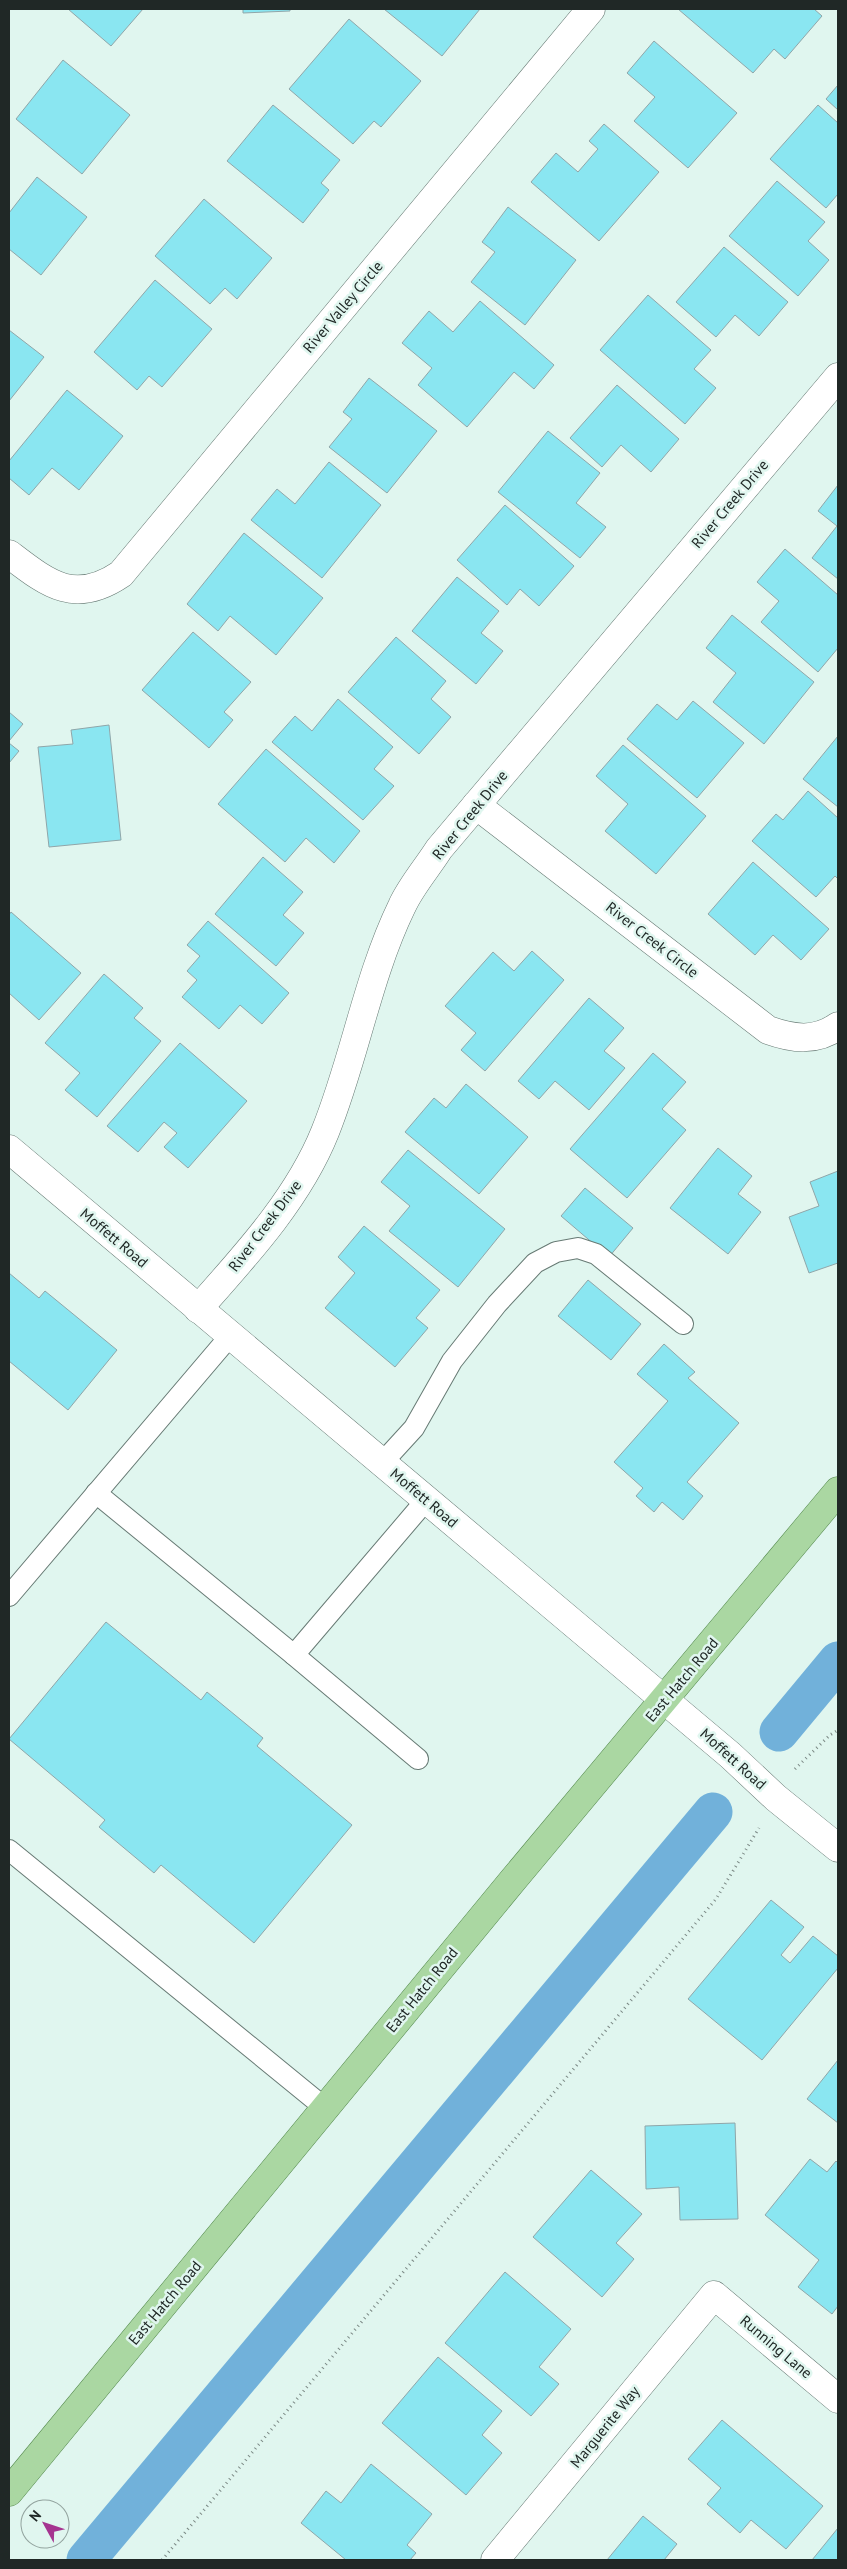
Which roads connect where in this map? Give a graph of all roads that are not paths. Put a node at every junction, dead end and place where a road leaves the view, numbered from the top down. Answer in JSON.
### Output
{"nodes":[{"id":1,"x":591,"y":9,"type":"edge"},
{"id":2,"x":838,"y":377,"type":"edge"},
{"id":3,"x":9,"y":554,"type":"edge"},
{"id":4,"x":476,"y":805,"type":"junction"},
{"id":5,"x":838,"y":1026,"type":"edge"},
{"id":6,"x":9,"y":1149,"type":"edge"},
{"id":7,"x":198,"y":1309,"type":"junction"},
{"id":8,"x":683,"y":1324,"type":"dead end"},
{"id":9,"x":230,"y":1336,"type":"junction"},
{"id":10,"x":382,"y":1463,"type":"junction"},
{"id":11,"x":838,"y":1491,"type":"edge"},
{"id":12,"x":96,"y":1493,"type":"junction"},
{"id":13,"x":427,"y":1500,"type":"junction"},
{"id":14,"x":9,"y":1596,"type":"edge"},
{"id":15,"x":294,"y":1655,"type":"junction"},
{"id":16,"x":665,"y":1700,"type":"junction"},
{"id":17,"x":418,"y":1759,"type":"dead end"},
{"id":18,"x":838,"y":1848,"type":"edge"},
{"id":19,"x":9,"y":1850,"type":"edge"},
{"id":20,"x":325,"y":2108,"type":"junction"},
{"id":21,"x":714,"y":2294,"type":"joint"},
{"id":22,"x":838,"y":2399,"type":"edge"},
{"id":23,"x":9,"y":2492,"type":"edge"},
{"id":24,"x":495,"y":2560,"type":"edge"}],
"edges":[{"from":1,"to":3,"type":"street","name":"River Valley Circle"},
{"from":2,"to":4,"type":"street","name":"River Creek Drive"},
{"from":4,"to":5,"type":"street","name":"River Creek Circle"},
{"from":4,"to":7,"type":"street","name":"River Creek Drive"},
{"from":6,"to":7,"type":"street","name":"Moffett Road"},
{"from":7,"to":9,"type":"street","name":"Moffett Road"},
{"from":8,"to":10,"type":"lane"},
{"from":9,"to":10,"type":"street","name":"Moffett Road"},
{"from":9,"to":12,"type":"lane"},
{"from":10,"to":13,"type":"street","name":"Moffett Road"},
{"from":11,"to":16,"type":"main road","name":"East Hatch Road"},
{"from":12,"to":14,"type":"lane"},
{"from":12,"to":15,"type":"lane"},
{"from":13,"to":15,"type":"lane"},
{"from":13,"to":16,"type":"street","name":"Moffett Road"},
{"from":15,"to":17,"type":"lane"},
{"from":16,"to":18,"type":"street","name":"Moffett Road"},
{"from":16,"to":20,"type":"main road","name":"East Hatch Road"},
{"from":19,"to":20,"type":"lane"},
{"from":20,"to":23,"type":"main road","name":"East Hatch Road"},
{"from":21,"to":22,"type":"street","name":"Running Lane"},
{"from":21,"to":24,"type":"street","name":"Marguerite Way"}]}
